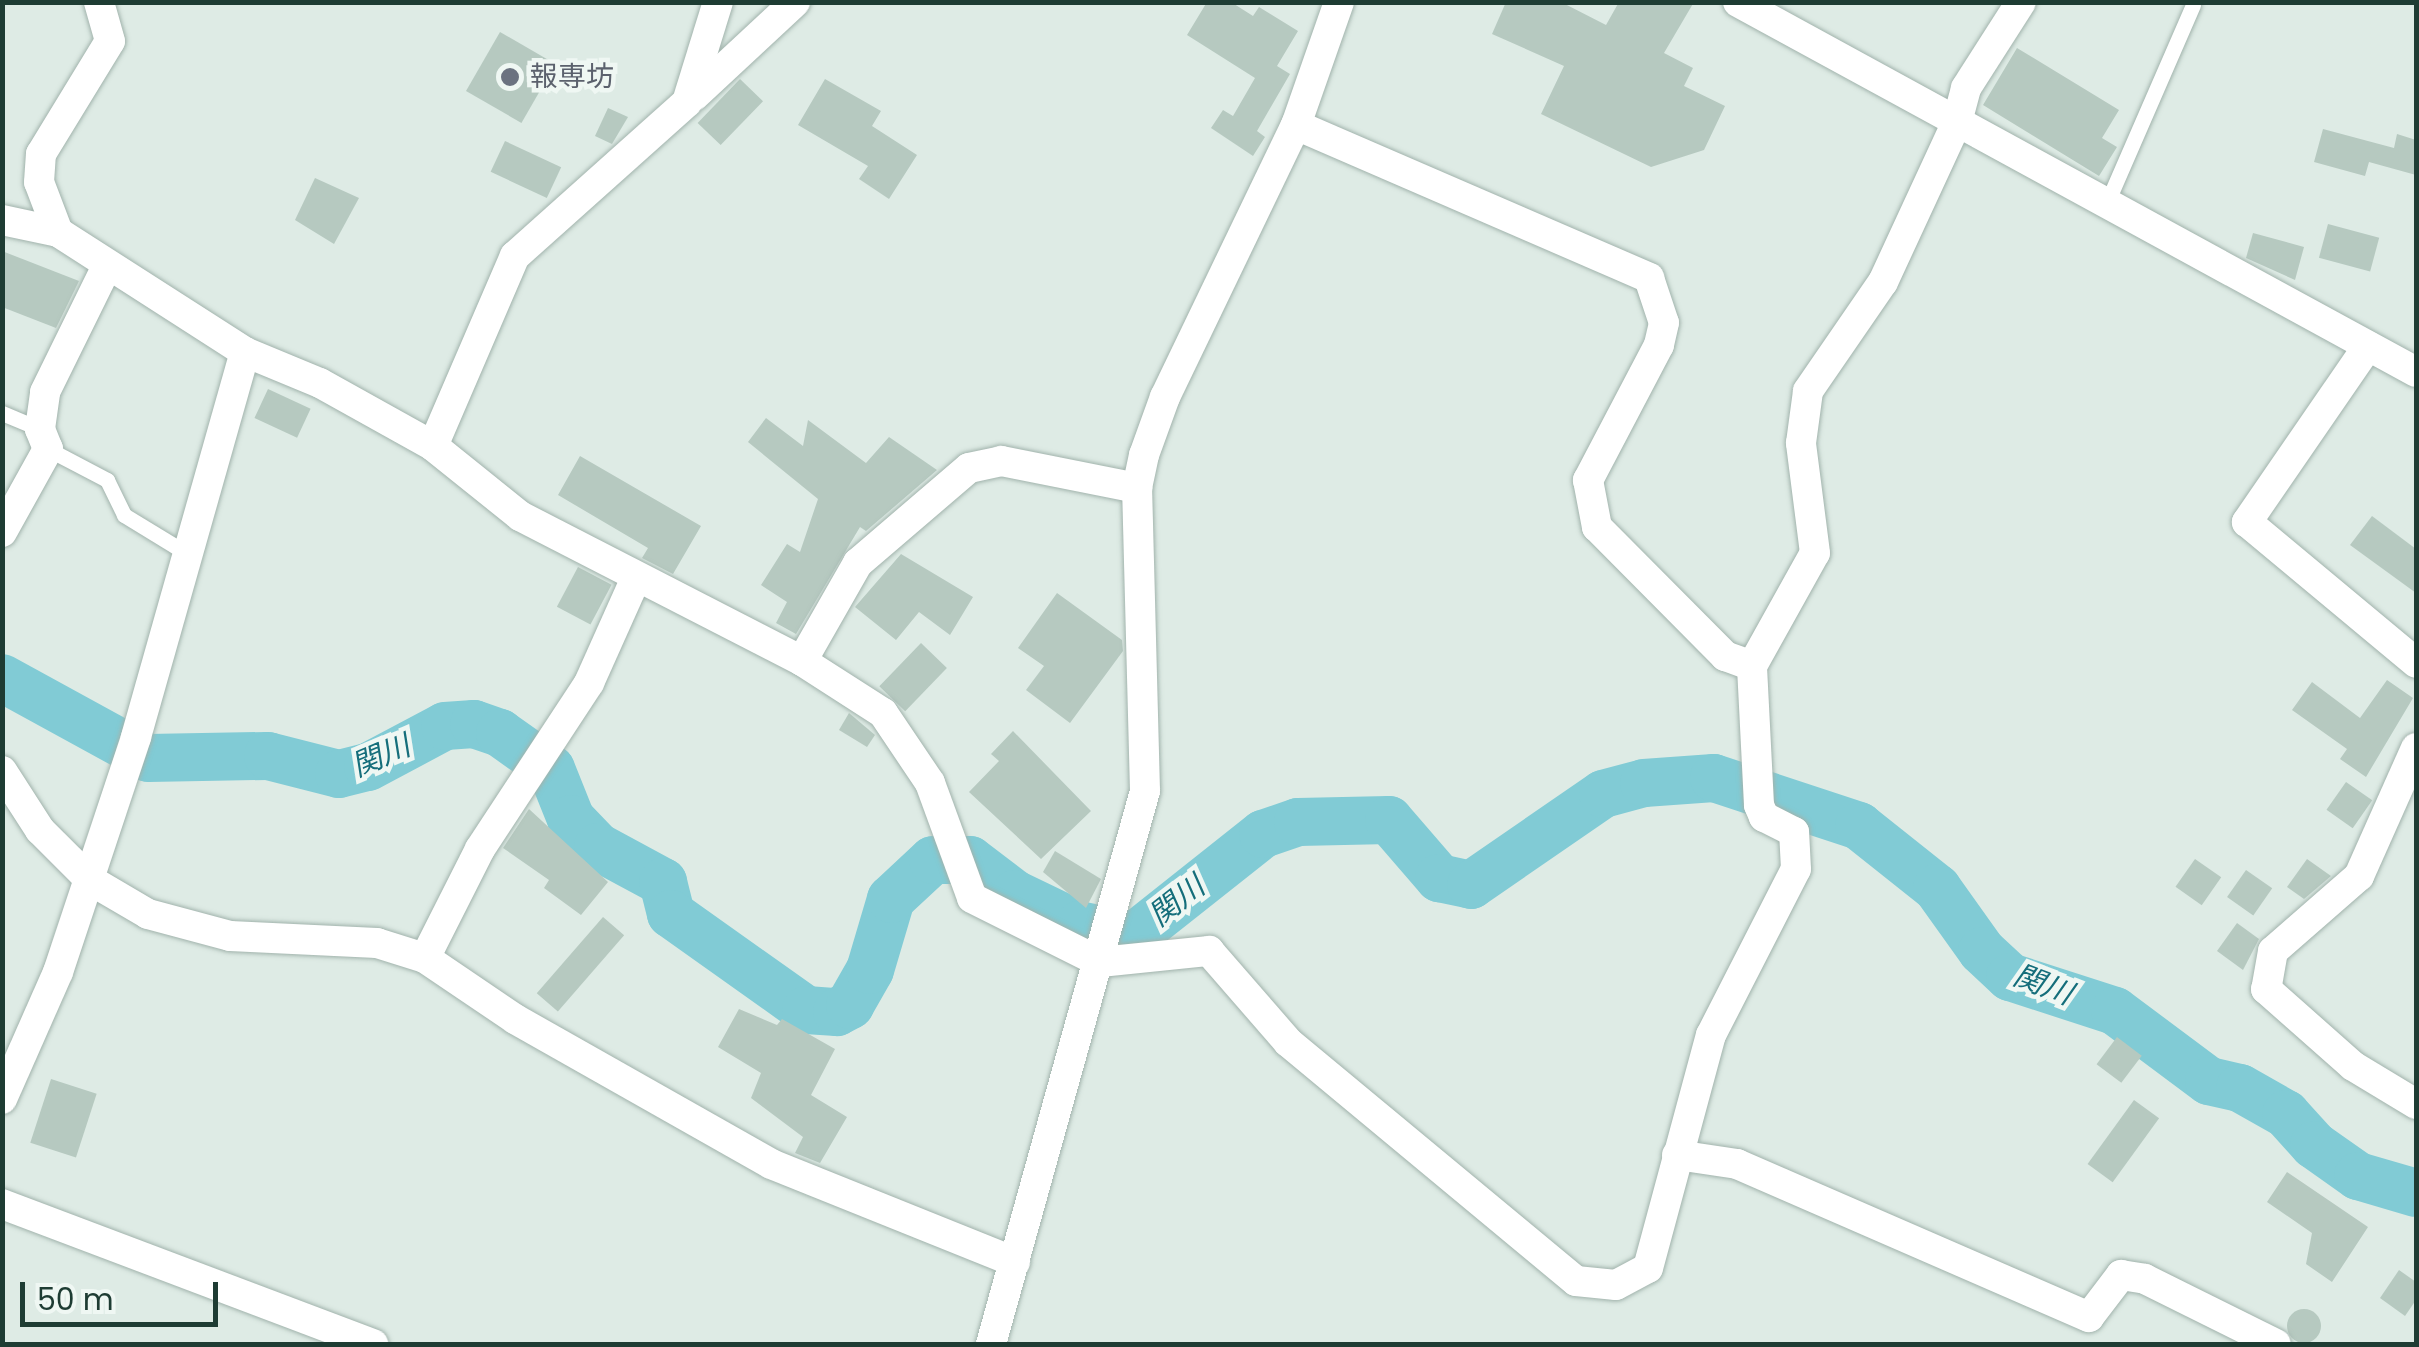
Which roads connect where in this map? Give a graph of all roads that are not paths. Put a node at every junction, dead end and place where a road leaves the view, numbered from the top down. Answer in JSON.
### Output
{"nodes":[{"id":1,"x":99,"y":2,"type":"edge"},
{"id":2,"x":718,"y":2,"type":"edge"},
{"id":3,"x":795,"y":2,"type":"edge"},
{"id":4,"x":1340,"y":2,"type":"edge"},
{"id":5,"x":2020,"y":2,"type":"edge"},
{"id":6,"x":1742,"y":3,"type":"edge"},
{"id":7,"x":2193,"y":5,"type":"dead end"},
{"id":8,"x":688,"y":102,"type":"junction"},
{"id":9,"x":1957,"y":122,"type":"junction"},
{"id":10,"x":1296,"y":125,"type":"junction"},
{"id":11,"x":2106,"y":205,"type":"junction"},
{"id":12,"x":2,"y":220,"type":"edge"},
{"id":13,"x":58,"y":232,"type":"junction"},
{"id":14,"x":106,"y":266,"type":"junction"},
{"id":15,"x":2368,"y":346,"type":"junction"},
{"id":16,"x":245,"y":352,"type":"junction"},
{"id":17,"x":2416,"y":372,"type":"edge"},
{"id":18,"x":2,"y":413,"type":"edge"},
{"id":19,"x":44,"y":439,"type":"junction"},
{"id":20,"x":432,"y":446,"type":"junction"},
{"id":21,"x":1137,"y":488,"type":"junction"},
{"id":22,"x":2,"y":532,"type":"edge"},
{"id":23,"x":191,"y":556,"type":"junction"},
{"id":24,"x":636,"y":580,"type":"junction"},
{"id":25,"x":802,"y":661,"type":"junction"},
{"id":26,"x":2416,"y":663,"type":"edge"},
{"id":27,"x":1752,"y":666,"type":"junction"},
{"id":28,"x":2416,"y":748,"type":"edge"},
{"id":29,"x":2,"y":770,"type":"edge"},
{"id":30,"x":90,"y":880,"type":"junction"},
{"id":31,"x":1102,"y":954,"type":"junction"},
{"id":32,"x":425,"y":958,"type":"junction"},
{"id":33,"x":2,"y":1100,"type":"edge"},
{"id":34,"x":2416,"y":1104,"type":"edge"},
{"id":35,"x":1677,"y":1155,"type":"junction"},
{"id":36,"x":2,"y":1204,"type":"edge"},
{"id":37,"x":1015,"y":1262,"type":"junction"},
{"id":38,"x":373,"y":1344,"type":"edge"},
{"id":39,"x":991,"y":1344,"type":"edge"},
{"id":40,"x":2276,"y":1344,"type":"edge"}],
"edges":[{"from":1,"to":13,"type":"street"},
{"from":2,"to":8,"type":"street"},
{"from":3,"to":8,"type":"street"},
{"from":4,"to":10,"type":"street"},
{"from":5,"to":9,"type":"street"},
{"from":6,"to":9,"type":"street"},
{"from":7,"to":11,"type":"lane"},
{"from":8,"to":20,"type":"street"},
{"from":9,"to":11,"type":"street"},
{"from":9,"to":27,"type":"street"},
{"from":10,"to":21,"type":"street"},
{"from":10,"to":27,"type":"street"},
{"from":11,"to":15,"type":"street"},
{"from":12,"to":13,"type":"street"},
{"from":13,"to":14,"type":"street"},
{"from":14,"to":16,"type":"street"},
{"from":14,"to":19,"type":"street"},
{"from":15,"to":17,"type":"street"},
{"from":15,"to":26,"type":"street"},
{"from":16,"to":20,"type":"street"},
{"from":16,"to":23,"type":"street"},
{"from":18,"to":19,"type":"lane"},
{"from":19,"to":22,"type":"street"},
{"from":19,"to":23,"type":"lane"},
{"from":20,"to":24,"type":"street"},
{"from":21,"to":25,"type":"street"},
{"from":21,"to":31,"type":"street"},
{"from":23,"to":30,"type":"street"},
{"from":24,"to":25,"type":"street"},
{"from":24,"to":32,"type":"street"},
{"from":25,"to":31,"type":"street"},
{"from":27,"to":35,"type":"street"},
{"from":28,"to":34,"type":"street"},
{"from":29,"to":30,"type":"street"},
{"from":30,"to":32,"type":"street"},
{"from":30,"to":33,"type":"street"},
{"from":31,"to":35,"type":"street"},
{"from":31,"to":37,"type":"street"},
{"from":32,"to":37,"type":"street"},
{"from":35,"to":40,"type":"street"},
{"from":36,"to":38,"type":"street"},
{"from":37,"to":39,"type":"street"}]}
